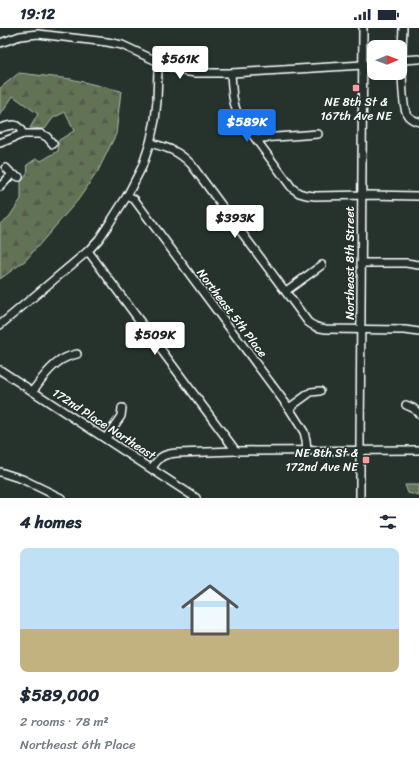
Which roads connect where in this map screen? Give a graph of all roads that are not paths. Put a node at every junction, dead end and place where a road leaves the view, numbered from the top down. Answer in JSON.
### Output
{"nodes":[{"id":1,"x":363,"y":28,"type":"edge"},
{"id":2,"x":402,"y":28,"type":"edge"},
{"id":3,"x":38,"y":31,"type":"edge"},
{"id":4,"x":402,"y":40,"type":"edge"},
{"id":5,"x":0,"y":43,"type":"edge"},
{"id":6,"x":419,"y":59,"type":"edge"},
{"id":7,"x":407,"y":60,"type":"edge"},
{"id":8,"x":161,"y":63,"type":"junction"},
{"id":9,"x":362,"y":65,"type":"junction"},
{"id":10,"x":231,"y":73,"type":"junction"},
{"id":11,"x":402,"y":80,"type":"edge"},
{"id":12,"x":419,"y":122,"type":"edge"},
{"id":13,"x":0,"y":128,"type":"edge"},
{"id":14,"x":23,"y":134,"type":"junction"},
{"id":15,"x":318,"y":134,"type":"dead end"},
{"id":16,"x":258,"y":141,"type":"junction"},
{"id":17,"x":150,"y":142,"type":"junction"},
{"id":18,"x":0,"y":143,"type":"edge"},
{"id":19,"x":53,"y":144,"type":"dead end"},
{"id":20,"x":6,"y":168,"type":"dead end"},
{"id":21,"x":0,"y":187,"type":"edge"},
{"id":22,"x":362,"y":195,"type":"junction"},
{"id":23,"x":127,"y":196,"type":"junction"},
{"id":24,"x":419,"y":196,"type":"edge"},
{"id":25,"x":88,"y":251,"type":"junction"},
{"id":26,"x":361,"y":263,"type":"junction"},
{"id":27,"x":322,"y":264,"type":"dead end"},
{"id":28,"x":419,"y":265,"type":"edge"},
{"id":29,"x":286,"y":291,"type":"junction"},
{"id":30,"x":0,"y":325,"type":"edge"},
{"id":31,"x":361,"y":329,"type":"junction"},
{"id":32,"x":419,"y":332,"type":"edge"},
{"id":33,"x":77,"y":354,"type":"dead end"},
{"id":34,"x":0,"y":370,"type":"edge"},
{"id":35,"x":33,"y":391,"type":"junction"},
{"id":36,"x":320,"y":391,"type":"dead end"},
{"id":37,"x":406,"y":405,"type":"dead end"},
{"id":38,"x":122,"y":408,"type":"dead end"},
{"id":39,"x":289,"y":408,"type":"junction"},
{"id":40,"x":419,"y":414,"type":"edge"},
{"id":41,"x":106,"y":438,"type":"junction"},
{"id":42,"x":360,"y":450,"type":"junction"},
{"id":43,"x":419,"y":450,"type":"edge"},
{"id":44,"x":236,"y":451,"type":"junction"},
{"id":45,"x":306,"y":451,"type":"junction"},
{"id":46,"x":152,"y":468,"type":"junction"},
{"id":47,"x":0,"y":472,"type":"edge"},
{"id":48,"x":61,"y":498,"type":"edge"},
{"id":49,"x":196,"y":498,"type":"edge"},
{"id":50,"x":360,"y":498,"type":"edge"}],
"edges":[{"from":1,"to":9,"type":"street","name":"Northeast 8th Street"},
{"from":2,"to":4,"type":"street"},
{"from":3,"to":5,"type":"street"},
{"from":3,"to":8,"type":"street"},
{"from":6,"to":7,"type":"street"},
{"from":8,"to":10,"type":"street"},
{"from":8,"to":17,"type":"street"},
{"from":9,"to":10,"type":"street"},
{"from":9,"to":22,"type":"street","name":"Northeast 8th Street"},
{"from":10,"to":16,"type":"street"},
{"from":11,"to":12,"type":"street"},
{"from":13,"to":14,"type":"street"},
{"from":14,"to":18,"type":"street"},
{"from":14,"to":19,"type":"street"},
{"from":15,"to":16,"type":"street"},
{"from":16,"to":22,"type":"street"},
{"from":17,"to":23,"type":"street"},
{"from":17,"to":29,"type":"street"},
{"from":20,"to":21,"type":"street"},
{"from":22,"to":24,"type":"street"},
{"from":22,"to":26,"type":"street","name":"Northeast 8th Street"},
{"from":23,"to":25,"type":"street"},
{"from":23,"to":39,"type":"street","name":"Northeast 5th Place"},
{"from":25,"to":30,"type":"street"},
{"from":25,"to":44,"type":"street"},
{"from":26,"to":28,"type":"street"},
{"from":26,"to":31,"type":"street","name":"Northeast 8th Street"},
{"from":27,"to":29,"type":"street"},
{"from":29,"to":31,"type":"street"},
{"from":31,"to":32,"type":"street"},
{"from":31,"to":42,"type":"street","name":"Northeast 8th Street"},
{"from":33,"to":35,"type":"street"},
{"from":34,"to":35,"type":"street","name":"172nd Place Northeast"},
{"from":35,"to":41,"type":"street","name":"172nd Place Northeast"},
{"from":36,"to":39,"type":"street"},
{"from":37,"to":40,"type":"street"},
{"from":38,"to":41,"type":"street"},
{"from":39,"to":45,"type":"street","name":"Northeast 5th Place"},
{"from":41,"to":46,"type":"street","name":"172nd Place Northeast"},
{"from":42,"to":43,"type":"street"},
{"from":42,"to":45,"type":"street"},
{"from":42,"to":50,"type":"street","name":"Northeast 8th Street"},
{"from":44,"to":45,"type":"street"},
{"from":44,"to":46,"type":"street"},
{"from":46,"to":49,"type":"street","name":"172nd Place Northeast"},
{"from":47,"to":48,"type":"street"}]}
